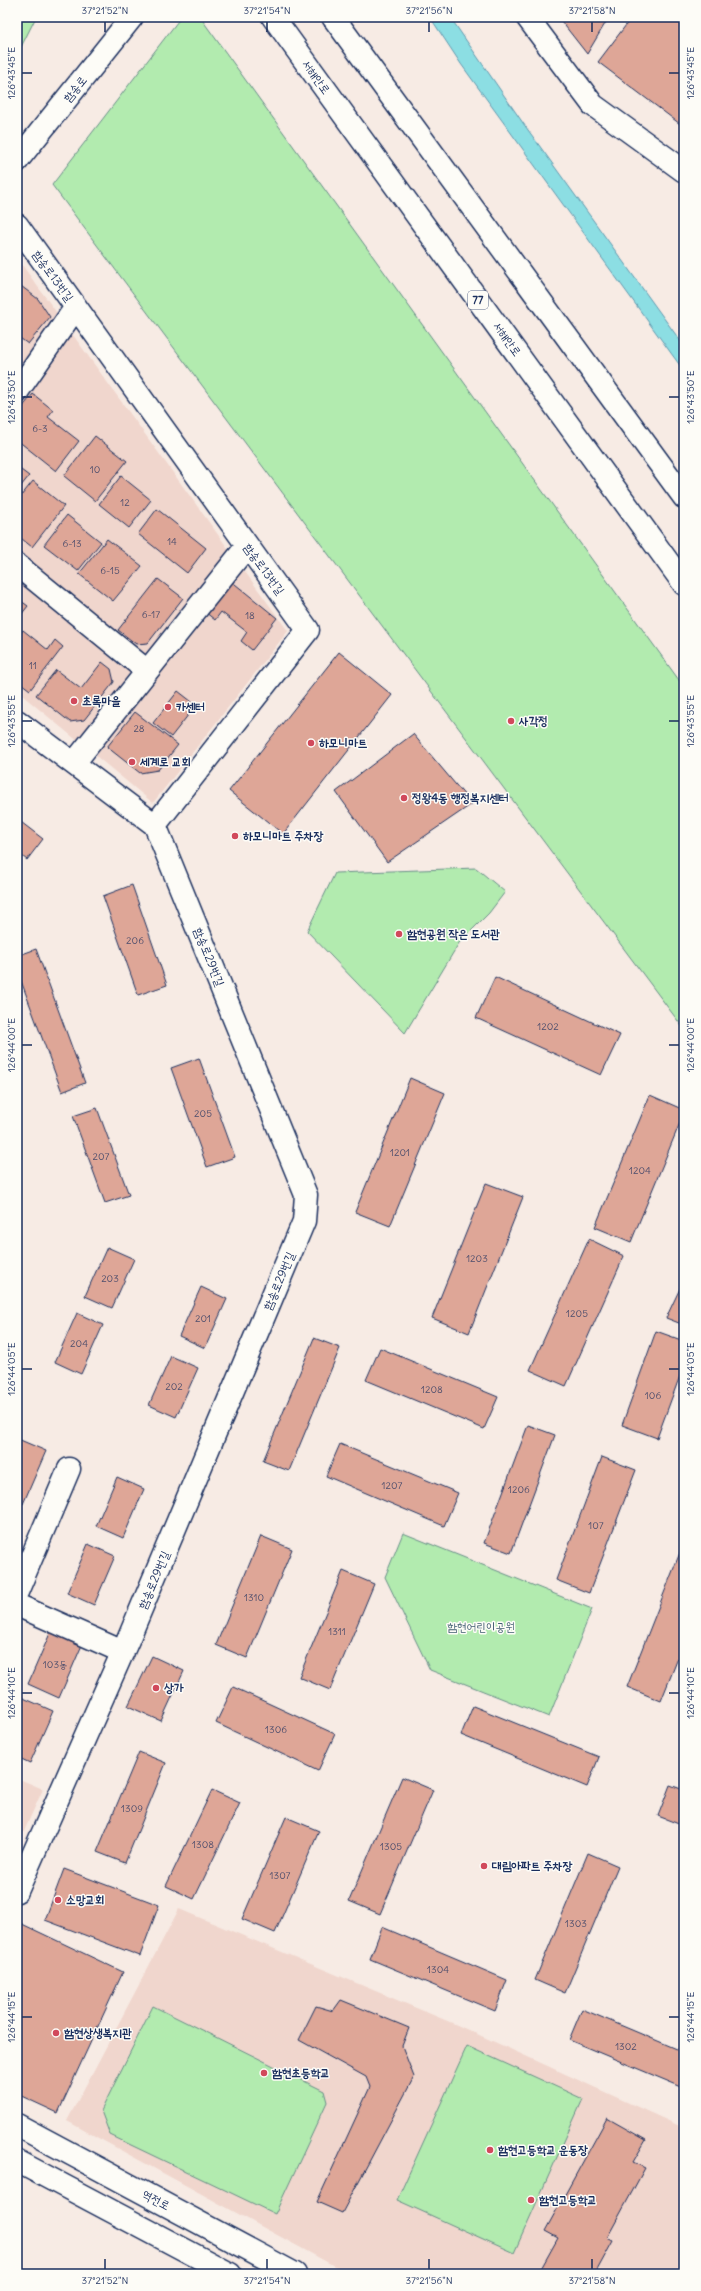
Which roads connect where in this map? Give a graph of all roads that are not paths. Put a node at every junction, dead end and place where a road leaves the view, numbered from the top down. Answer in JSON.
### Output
{"nodes":[{"id":1,"x":132,"y":17,"type":"edge"},
{"id":2,"x":273,"y":17,"type":"edge"},
{"id":3,"x":333,"y":17,"type":"edge"},
{"id":4,"x":527,"y":17,"type":"edge"},
{"id":5,"x":17,"y":161,"type":"edge"},
{"id":6,"x":684,"y":171,"type":"edge"},
{"id":7,"x":17,"y":225,"type":"edge"},
{"id":8,"x":76,"y":307,"type":"junction"},
{"id":9,"x":17,"y":392,"type":"edge"},
{"id":10,"x":684,"y":496,"type":"edge"},
{"id":11,"x":247,"y":546,"type":"junction"},
{"id":12,"x":17,"y":565,"type":"edge"},
{"id":13,"x":684,"y":584,"type":"edge"},
{"id":14,"x":147,"y":672,"type":"junction"},
{"id":15,"x":17,"y":720,"type":"edge"},
{"id":16,"x":74,"y":763,"type":"junction"},
{"id":17,"x":155,"y":825,"type":"junction"},
{"id":18,"x":68,"y":1469,"type":"dead end"},
{"id":19,"x":17,"y":1592,"type":"edge"},
{"id":20,"x":17,"y":1605,"type":"edge"},
{"id":21,"x":123,"y":1652,"type":"junction"},
{"id":22,"x":17,"y":1891,"type":"edge"},
{"id":23,"x":17,"y":2125,"type":"edge"},
{"id":24,"x":17,"y":2161,"type":"edge"},
{"id":25,"x":230,"y":2274,"type":"edge"},
{"id":26,"x":295,"y":2274,"type":"edge"}],
"edges":[{"from":1,"to":5,"type":"street","name":"함송로"},
{"from":2,"to":13,"type":"street","name":"서해안로","number":"77"},
{"from":3,"to":10,"type":"street"},
{"from":4,"to":6,"type":"street"},
{"from":7,"to":8,"type":"street","name":"함송로13번길"},
{"from":8,"to":9,"type":"street","name":"함송로13번길"},
{"from":8,"to":11,"type":"street","name":"함송로13번길"},
{"from":11,"to":14,"type":"street"},
{"from":11,"to":17,"type":"street","name":"함송로13번길"},
{"from":12,"to":14,"type":"street"},
{"from":14,"to":16,"type":"street"},
{"from":15,"to":16,"type":"street"},
{"from":16,"to":17,"type":"street"},
{"from":17,"to":21,"type":"street","name":"함송로29번길"},
{"from":18,"to":19,"type":"street"},
{"from":20,"to":21,"type":"street"},
{"from":21,"to":22,"type":"street","name":"함송로29번길"},
{"from":23,"to":26,"type":"street","name":"역전로"},
{"from":24,"to":25,"type":"street"}]}
